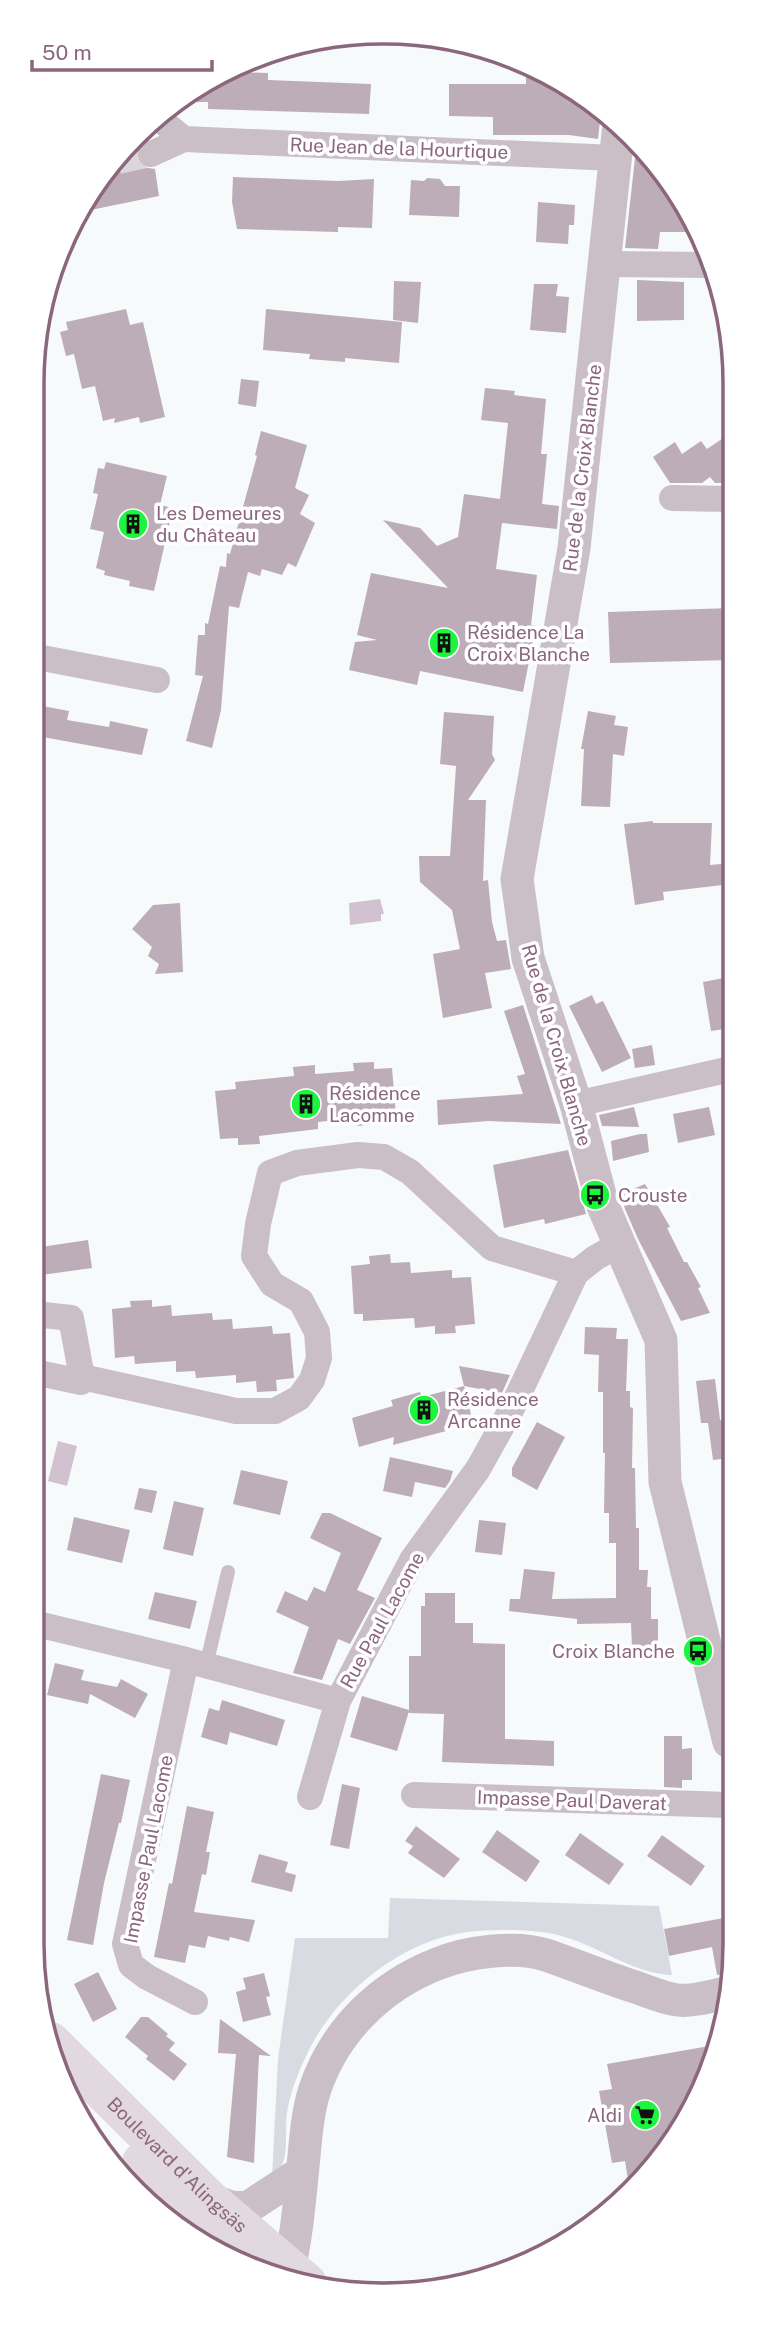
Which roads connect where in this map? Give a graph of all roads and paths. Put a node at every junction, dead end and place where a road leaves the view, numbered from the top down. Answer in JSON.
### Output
{"nodes":[{"id":1,"x":165,"y":123,"type":"edge"},
{"id":2,"x":617,"y":137,"type":"edge"},
{"id":3,"x":184,"y":139,"type":"junction"},
{"id":4,"x":151,"y":154,"type":"tunnel mouth"},
{"id":5,"x":614,"y":158,"type":"junction"},
{"id":6,"x":605,"y":264,"type":"junction"},
{"id":7,"x":702,"y":265,"type":"edge"},
{"id":8,"x":672,"y":498,"type":"dead end"},
{"id":9,"x":723,"y":499,"type":"edge"},
{"id":10,"x":44,"y":658,"type":"edge"},
{"id":11,"x":157,"y":680,"type":"dead end"},
{"id":12,"x":723,"y":1071,"type":"edge"},
{"id":13,"x":576,"y":1104,"type":"junction"},
{"id":14,"x":618,"y":1245,"type":"junction"},
{"id":15,"x":576,"y":1273,"type":"junction"},
{"id":16,"x":44,"y":1315,"type":"edge"},
{"id":17,"x":44,"y":1374,"type":"edge"},
{"id":18,"x":82,"y":1377,"type":"junction"},
{"id":19,"x":228,"y":1572,"type":"dead end"},
{"id":20,"x":44,"y":1626,"type":"edge"},
{"id":21,"x":720,"y":1659,"type":"edge"},
{"id":22,"x":196,"y":1663,"type":"junction"},
{"id":23,"x":723,"y":1687,"type":"edge"},
{"id":24,"x":338,"y":1701,"type":"junction"},
{"id":25,"x":414,"y":1795,"type":"dead end"},
{"id":26,"x":310,"y":1797,"type":"dead end"},
{"id":27,"x":723,"y":1805,"type":"edge"},
{"id":28,"x":719,"y":1994,"type":"edge"},
{"id":29,"x":195,"y":2002,"type":"dead end"},
{"id":30,"x":63,"y":2055,"type":"edge"},
{"id":31,"x":83,"y":2101,"type":"edge"},
{"id":32,"x":141,"y":2162,"type":"junction"},
{"id":33,"x":302,"y":2172,"type":"junction"},
{"id":34,"x":200,"y":2215,"type":"edge"},
{"id":35,"x":215,"y":2238,"type":"edge"},
{"id":36,"x":282,"y":2267,"type":"edge"},
{"id":37,"x":295,"y":2272,"type":"edge"}],
"edges":[{"from":1,"to":3,"type":"street"},
{"from":2,"to":5,"type":"street","name":"Rue de la Croix Blanche"},
{"from":3,"to":4,"type":"street","name":"Rue Jean de la Hourtique"},
{"from":3,"to":5,"type":"street","name":"Rue Jean de la Hourtique"},
{"from":5,"to":6,"type":"street","name":"Rue de la Croix Blanche"},
{"from":6,"to":7,"type":"street"},
{"from":6,"to":13,"type":"street","name":"Rue de la Croix Blanche"},
{"from":8,"to":9,"type":"street"},
{"from":10,"to":11,"type":"street"},
{"from":12,"to":13,"type":"street"},
{"from":13,"to":14,"type":"street","name":"Rue de la Croix Blanche"},
{"from":14,"to":15,"type":"street","name":"Rue Paul Lacome"},
{"from":14,"to":21,"type":"street","name":"Rue de la Croix Blanche"},
{"from":15,"to":18,"type":"street"},
{"from":15,"to":24,"type":"street","name":"Rue Paul Lacome"},
{"from":16,"to":18,"type":"street"},
{"from":17,"to":18,"type":"street"},
{"from":19,"to":22,"type":"lane"},
{"from":20,"to":22,"type":"street","name":"Rue Paul Lacome"},
{"from":21,"to":23,"type":"street","name":"Rue de la Croix Blanche"},
{"from":22,"to":24,"type":"street","name":"Rue Paul Lacome"},
{"from":22,"to":29,"type":"street","name":"Impasse Paul Lacome"},
{"from":24,"to":26,"type":"street"},
{"from":25,"to":27,"type":"street","name":"Impasse Paul Daverat"},
{"from":28,"to":33,"type":"street"},
{"from":30,"to":34,"type":"main road","name":"Boulevard d'Alingsäs"},
{"from":31,"to":32,"type":"main road","name":"Boulevard d'Alingsäs"},
{"from":32,"to":34,"type":"main road"},
{"from":32,"to":35,"type":"main road","name":"Boulevard d'Alingsäs"},
{"from":33,"to":34,"type":"street"},
{"from":33,"to":37,"type":"street"},
{"from":34,"to":36,"type":"main road","name":"Boulevard d'Alingsäs"}]}
